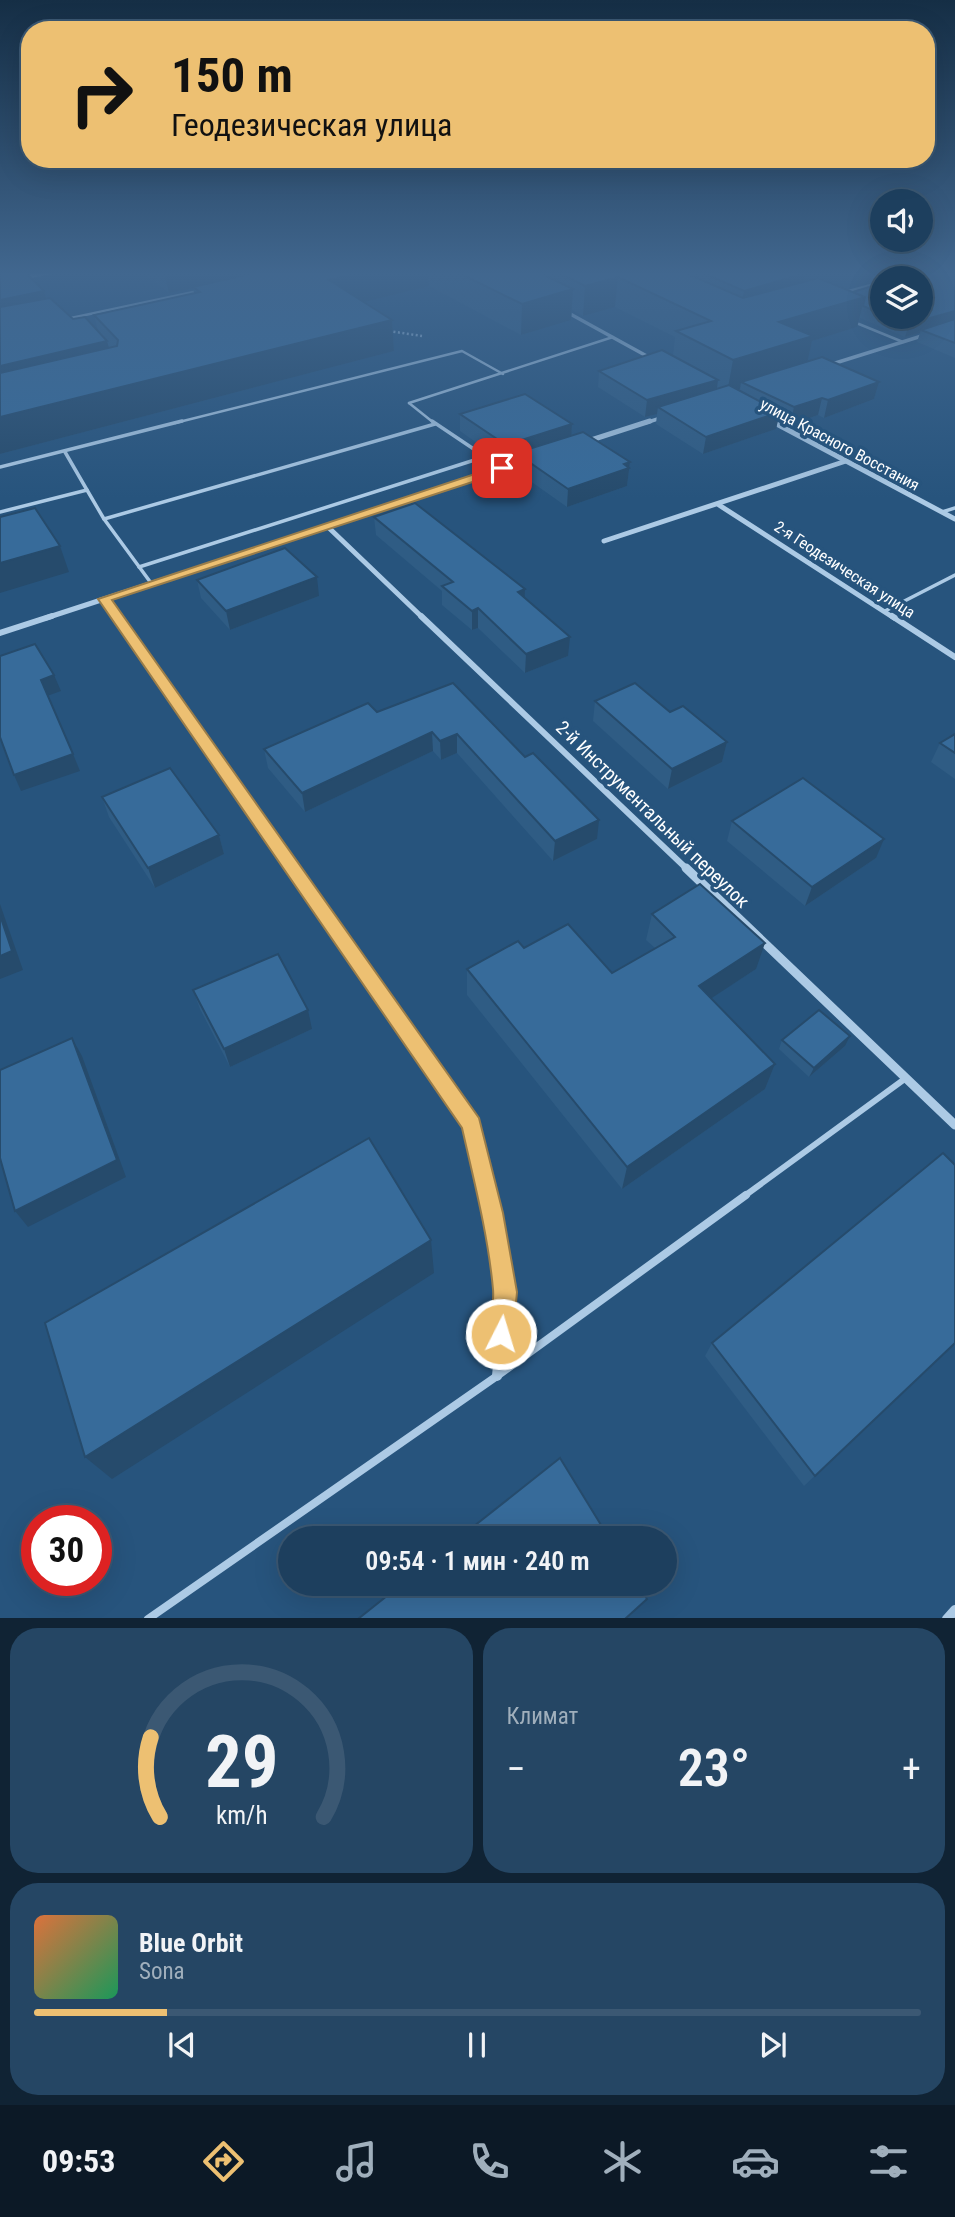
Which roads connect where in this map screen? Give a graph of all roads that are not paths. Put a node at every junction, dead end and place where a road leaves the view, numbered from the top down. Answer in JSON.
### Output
{"nodes":[{"id":1,"x":582,"y":348,"type":"edge"},
{"id":2,"x":632,"y":348,"type":"edge"},
{"id":3,"x":886,"y":348,"type":"edge"},
{"id":4,"x":658,"y":362,"type":"edge"},
{"id":5,"x":827,"y":366,"type":"edge"},
{"id":6,"x":503,"y":374,"type":"junction"},
{"id":7,"x":673,"y":415,"type":"edge"},
{"id":8,"x":765,"y":418,"type":"edge"},
{"id":9,"x":435,"y":425,"type":"junction"},
{"id":10,"x":581,"y":444,"type":"edge"},
{"id":11,"x":65,"y":452,"type":"junction"},
{"id":12,"x":484,"y":457,"type":"junction"},
{"id":13,"x":528,"y":460,"type":"edge"},
{"id":14,"x":846,"y":461,"type":"junction"},
{"id":15,"x":0,"y":467,"type":"edge"},
{"id":16,"x":502,"y":468,"type":"junction"},
{"id":17,"x":87,"y":490,"type":"junction"},
{"id":18,"x":719,"y":505,"type":"junction"},
{"id":19,"x":955,"y":508,"type":"edge"},
{"id":20,"x":0,"y":512,"type":"edge"},
{"id":21,"x":942,"y":512,"type":"junction"},
{"id":22,"x":104,"y":519,"type":"junction"},
{"id":23,"x":955,"y":519,"type":"edge"},
{"id":24,"x":328,"y":527,"type":"junction"},
{"id":25,"x":604,"y":541,"type":"dead end"},
{"id":26,"x":139,"y":567,"type":"junction"},
{"id":27,"x":955,"y":575,"type":"edge"},
{"id":28,"x":151,"y":583,"type":"junction"},
{"id":29,"x":105,"y":599,"type":"junction"},
{"id":30,"x":885,"y":611,"type":"junction"},
{"id":31,"x":0,"y":633,"type":"edge"},
{"id":32,"x":955,"y":657,"type":"edge"},
{"id":33,"x":906,"y":1078,"type":"junction"},
{"id":34,"x":955,"y":1125,"type":"edge"},
{"id":35,"x":498,"y":1376,"type":"junction"},
{"id":36,"x":149,"y":1618,"type":"edge"}],
"edges":[{"from":1,"to":6,"type":"lane"},
{"from":2,"to":4,"type":"street"},
{"from":3,"to":5,"type":"street"},
{"from":6,"to":9,"type":"lane"},
{"from":6,"to":11,"type":"lane"},
{"from":7,"to":10,"type":"street"},
{"from":8,"to":14,"type":"street","name":"улица Красного Восстания"},
{"from":9,"to":12,"type":"lane"},
{"from":9,"to":22,"type":"lane"},
{"from":11,"to":15,"type":"lane"},
{"from":11,"to":17,"type":"lane"},
{"from":12,"to":16,"type":"lane"},
{"from":12,"to":26,"type":"lane"},
{"from":13,"to":16,"type":"street"},
{"from":14,"to":18,"type":"street"},
{"from":14,"to":21,"type":"street","name":"улица Красного Восстания"},
{"from":16,"to":24,"type":"street"},
{"from":17,"to":20,"type":"lane"},
{"from":17,"to":22,"type":"lane"},
{"from":18,"to":25,"type":"street"},
{"from":18,"to":30,"type":"street","name":"2-я Геодезическая улица"},
{"from":19,"to":21,"type":"lane"},
{"from":21,"to":23,"type":"street","name":"улица Красного Восстания"},
{"from":22,"to":26,"type":"lane"},
{"from":24,"to":28,"type":"street"},
{"from":24,"to":33,"type":"street","name":"2-й Инструментальный переулок"},
{"from":26,"to":28,"type":"lane"},
{"from":27,"to":30,"type":"lane"},
{"from":28,"to":29,"type":"street"},
{"from":29,"to":31,"type":"street"},
{"from":29,"to":35,"type":"street"},
{"from":30,"to":32,"type":"street","name":"2-я Геодезическая улица"},
{"from":33,"to":34,"type":"street","name":"2-й Инструментальный переулок"},
{"from":33,"to":35,"type":"lane"},
{"from":35,"to":36,"type":"lane"}]}
